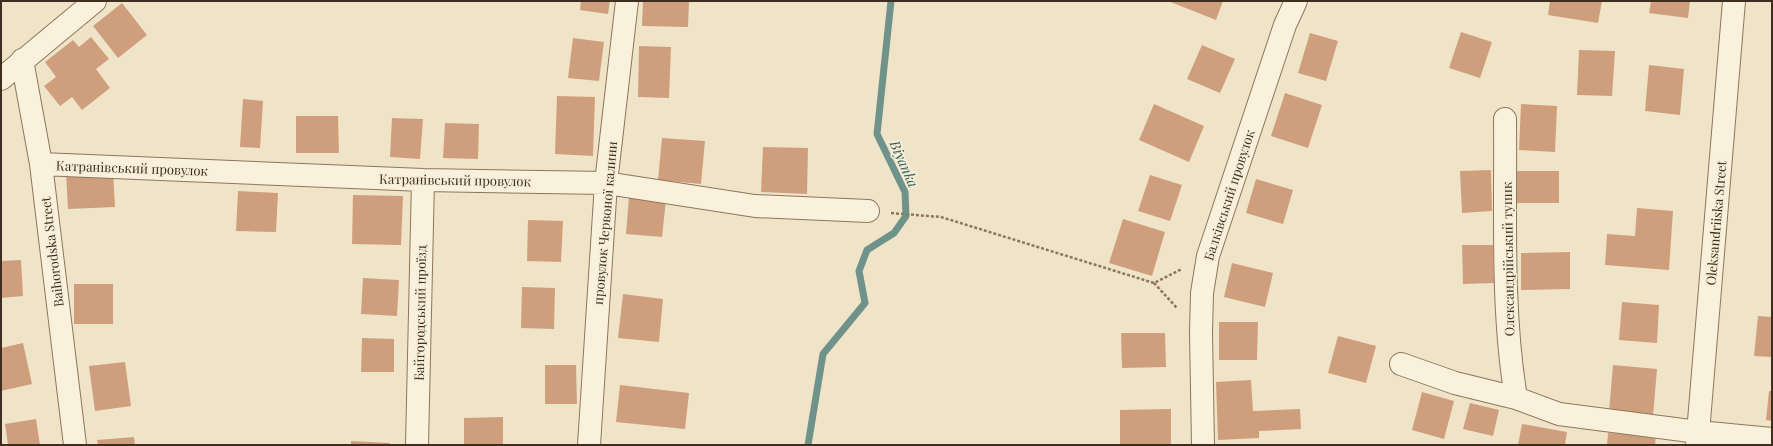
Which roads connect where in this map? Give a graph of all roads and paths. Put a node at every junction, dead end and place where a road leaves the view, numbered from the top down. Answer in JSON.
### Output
{"nodes":[{"id":1,"x":95,"y":1,"type":"edge"},
{"id":2,"x":627,"y":1,"type":"edge"},
{"id":3,"x":1296,"y":1,"type":"edge"},
{"id":4,"x":1734,"y":1,"type":"edge"},
{"id":5,"x":22,"y":60,"type":"junction"},
{"id":6,"x":1,"y":78,"type":"edge"},
{"id":7,"x":1505,"y":119,"type":"dead end"},
{"id":8,"x":41,"y":164,"type":"junction"},
{"id":9,"x":423,"y":180,"type":"junction"},
{"id":10,"x":606,"y":183,"type":"junction"},
{"id":11,"x":868,"y":210,"type":"joint"},
{"id":12,"x":1208,"y":256,"type":"junction"},
{"id":13,"x":1401,"y":364,"type":"dead end"},
{"id":14,"x":1516,"y":398,"type":"junction"},
{"id":15,"x":1698,"y":438,"type":"edge"},
{"id":16,"x":1772,"y":439,"type":"edge"},
{"id":17,"x":75,"y":445,"type":"edge"},
{"id":18,"x":417,"y":445,"type":"edge"},
{"id":19,"x":589,"y":445,"type":"edge"},
{"id":20,"x":1203,"y":445,"type":"edge"}],
"edges":[{"from":1,"to":5,"type":"street"},
{"from":2,"to":10,"type":"street","name":"провулок Червоної калини"},
{"from":3,"to":12,"type":"street","name":"Балківський провулок"},
{"from":4,"to":15,"type":"street","name":"Oleksandriiska Street"},
{"from":5,"to":6,"type":"street"},
{"from":5,"to":8,"type":"street","name":"Baihorodska Street"},
{"from":7,"to":14,"type":"street","name":"Олександрійський тупик"},
{"from":8,"to":9,"type":"street","name":"Катранівський провулок"},
{"from":8,"to":17,"type":"street","name":"Baihorodska Street"},
{"from":9,"to":10,"type":"street","name":"Катранівський провулок"},
{"from":9,"to":18,"type":"street","name":"Байгородський проїзд"},
{"from":10,"to":11,"type":"street","name":"Катранівський провулок"},
{"from":10,"to":19,"type":"street","name":"провулок Червоної калини"},
{"from":11,"to":12,"type":"path"},
{"from":12,"to":20,"type":"street","name":"Балківський провулок"},
{"from":13,"to":14,"type":"street"},
{"from":14,"to":15,"type":"street"},
{"from":15,"to":16,"type":"street"}]}
